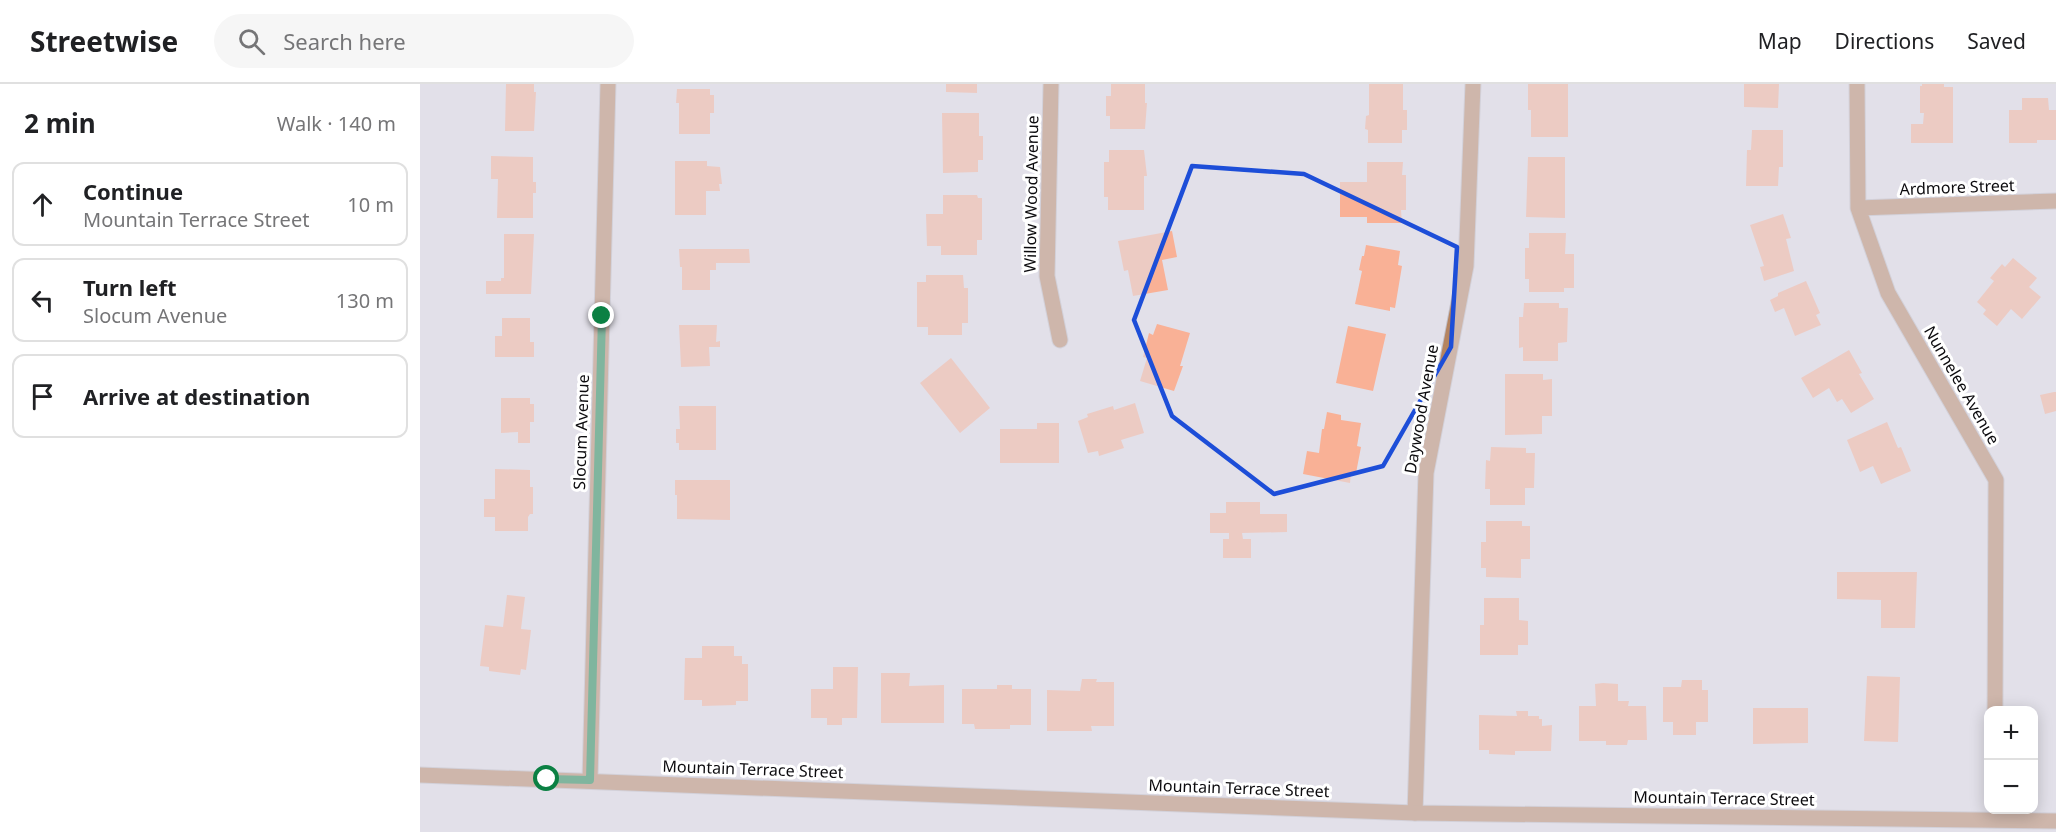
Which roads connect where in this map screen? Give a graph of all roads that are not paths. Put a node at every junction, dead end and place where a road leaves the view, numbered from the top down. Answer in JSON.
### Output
{"nodes":[{"id":1,"x":608,"y":84,"type":"edge"},
{"id":2,"x":1051,"y":84,"type":"edge"},
{"id":3,"x":1473,"y":84,"type":"edge"},
{"id":4,"x":1857,"y":84,"type":"edge"},
{"id":5,"x":2056,"y":201,"type":"edge"},
{"id":6,"x":1858,"y":208,"type":"junction"},
{"id":7,"x":1060,"y":340,"type":"dead end"},
{"id":8,"x":1995,"y":706,"type":"edge"},
{"id":9,"x":420,"y":775,"type":"edge"},
{"id":10,"x":590,"y":780,"type":"junction"},
{"id":11,"x":1415,"y":813,"type":"junction"},
{"id":12,"x":1984,"y":814,"type":"edge"},
{"id":13,"x":1995,"y":814,"type":"edge"},
{"id":14,"x":2056,"y":820,"type":"edge"}],
"edges":[{"from":1,"to":10,"type":"street","name":"Slocum Avenue"},
{"from":2,"to":7,"type":"street","name":"Willow Wood Avenue"},
{"from":3,"to":11,"type":"street","name":"Daywood Avenue"},
{"from":4,"to":6,"type":"street","name":"Nunnelee Avenue"},
{"from":5,"to":6,"type":"street","name":"Ardmore Street"},
{"from":6,"to":8,"type":"street","name":"Nunnelee Avenue"},
{"from":9,"to":10,"type":"street","name":"Mountain Terrace Street"},
{"from":10,"to":11,"type":"street","name":"Mountain Terrace Street"},
{"from":11,"to":12,"type":"street","name":"Mountain Terrace Street"},
{"from":13,"to":14,"type":"street","name":"Mountain Terrace Street"}]}
